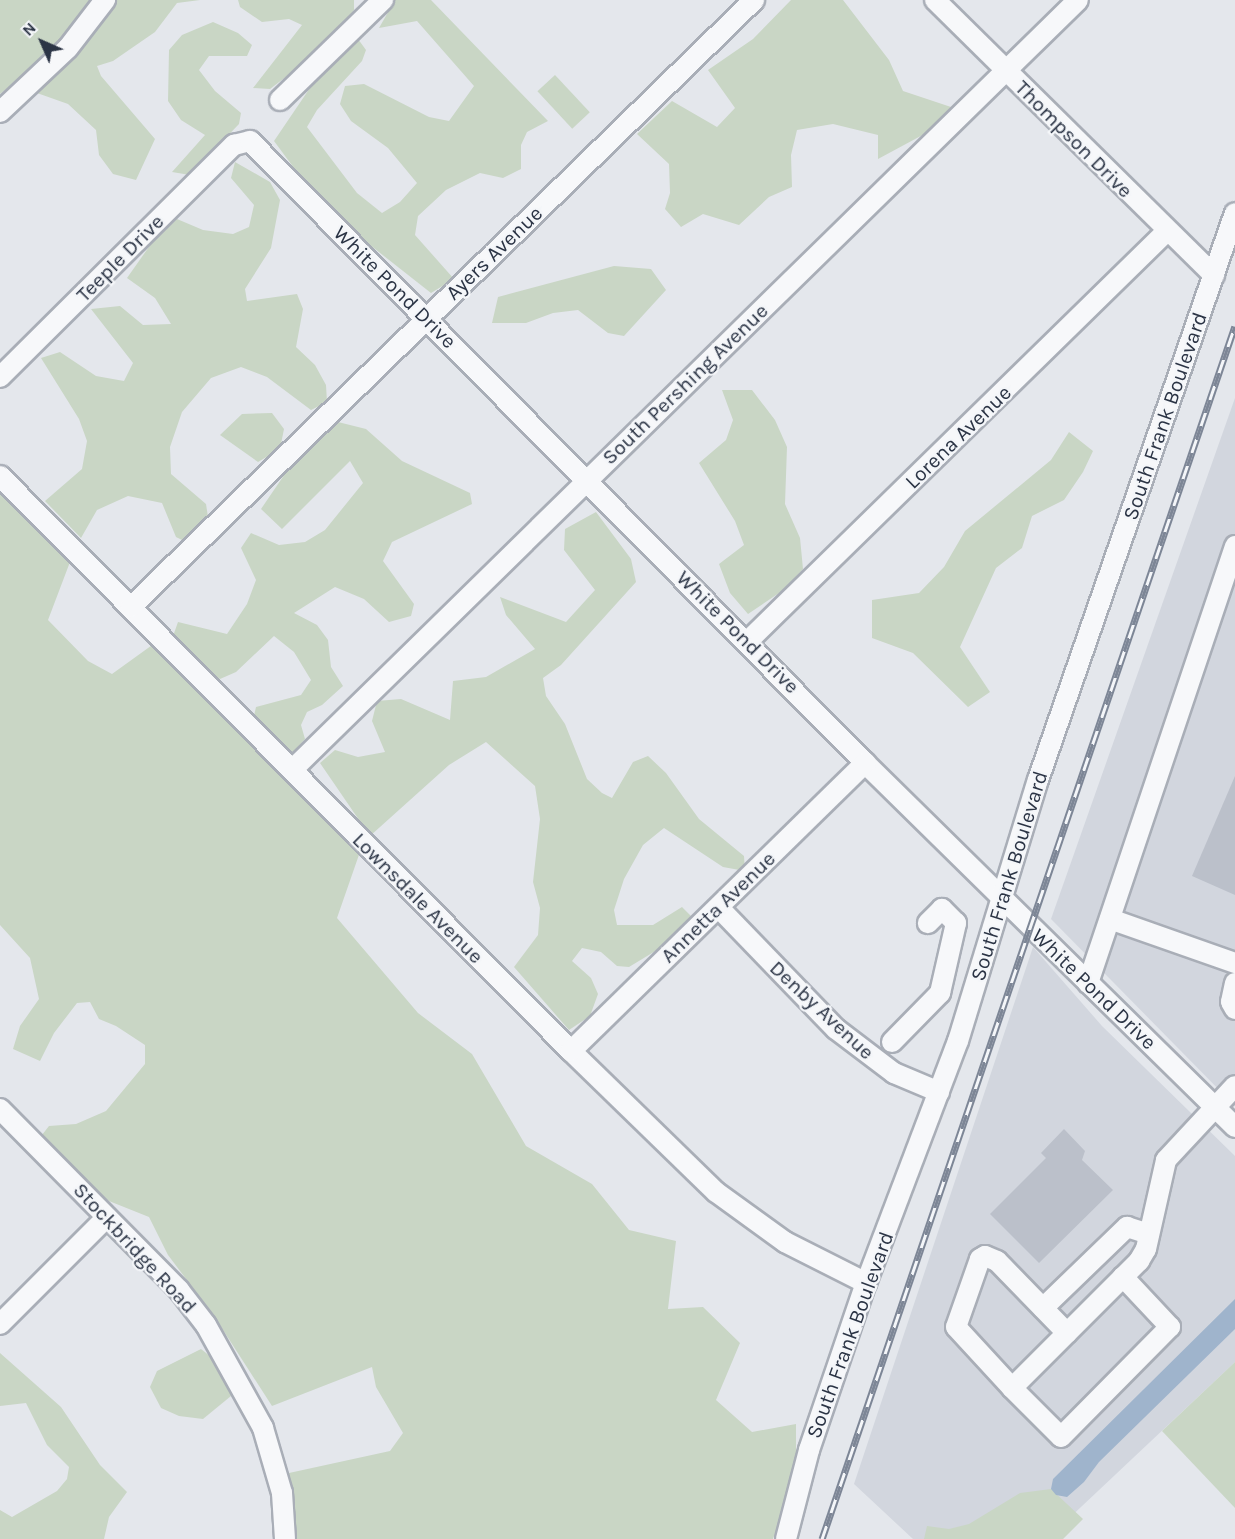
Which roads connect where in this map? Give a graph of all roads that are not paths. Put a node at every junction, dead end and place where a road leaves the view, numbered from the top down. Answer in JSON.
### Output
{"nodes":[{"id":1,"x":105,"y":0,"type":"edge"},
{"id":2,"x":382,"y":0,"type":"edge"},
{"id":3,"x":754,"y":0,"type":"edge"},
{"id":4,"x":935,"y":0,"type":"edge"},
{"id":5,"x":1078,"y":0,"type":"edge"},
{"id":6,"x":1007,"y":71,"type":"junction"},
{"id":7,"x":280,"y":100,"type":"dead end"},
{"id":8,"x":0,"y":112,"type":"edge"},
{"id":9,"x":240,"y":141,"type":"joint"},
{"id":10,"x":1235,"y":213,"type":"edge"},
{"id":11,"x":1167,"y":231,"type":"junction"},
{"id":12,"x":1214,"y":275,"type":"junction"},
{"id":13,"x":427,"y":318,"type":"junction"},
{"id":14,"x":0,"y":377,"type":"edge"},
{"id":15,"x":0,"y":476,"type":"edge"},
{"id":16,"x":587,"y":480,"type":"junction"},
{"id":17,"x":1235,"y":546,"type":"edge"},
{"id":18,"x":131,"y":607,"type":"junction"},
{"id":19,"x":747,"y":641,"type":"junction"},
{"id":20,"x":865,"y":763,"type":"junction"},
{"id":21,"x":292,"y":770,"type":"junction"},
{"id":22,"x":1002,"y":897,"type":"junction"},
{"id":23,"x":718,"y":908,"type":"junction"},
{"id":24,"x":1110,"y":919,"type":"junction"},
{"id":25,"x":928,"y":923,"type":"dead end"},
{"id":26,"x":1235,"y":963,"type":"edge"},
{"id":27,"x":1088,"y":983,"type":"junction"},
{"id":28,"x":1235,"y":983,"type":"edge"},
{"id":29,"x":940,"y":993,"type":"junction"},
{"id":30,"x":970,"y":1002,"type":"junction"},
{"id":31,"x":1235,"y":1009,"type":"edge"},
{"id":32,"x":892,"y":1041,"type":"dead end"},
{"id":33,"x":571,"y":1051,"type":"junction"},
{"id":34,"x":1235,"y":1086,"type":"edge"},
{"id":35,"x":939,"y":1092,"type":"junction"},
{"id":36,"x":1214,"y":1107,"type":"junction"},
{"id":37,"x":0,"y":1109,"type":"edge"},
{"id":38,"x":1235,"y":1127,"type":"edge"},
{"id":39,"x":107,"y":1217,"type":"junction"},
{"id":40,"x":1149,"y":1234,"type":"junction"},
{"id":41,"x":1123,"y":1276,"type":"junction"},
{"id":42,"x":866,"y":1282,"type":"junction"},
{"id":43,"x":1043,"y":1308,"type":"junction"},
{"id":44,"x":0,"y":1324,"type":"edge"},
{"id":45,"x":1067,"y":1333,"type":"junction"},
{"id":46,"x":1012,"y":1388,"type":"junction"},
{"id":47,"x":285,"y":1539,"type":"edge"},
{"id":48,"x":786,"y":1539,"type":"edge"}],
"edges":[{"from":1,"to":8,"type":"street"},
{"from":2,"to":7,"type":"street"},
{"from":3,"to":13,"type":"street","name":"Ayers Avenue"},
{"from":4,"to":6,"type":"street","name":"Thompson Drive"},
{"from":5,"to":6,"type":"street","name":"South Pershing Avenue"},
{"from":6,"to":11,"type":"street","name":"Thompson Drive"},
{"from":6,"to":16,"type":"street","name":"South Pershing Avenue"},
{"from":9,"to":13,"type":"street","name":"White Pond Drive"},
{"from":9,"to":14,"type":"street","name":"Teeple Drive"},
{"from":10,"to":12,"type":"street","name":"South Frank Boulevard"},
{"from":11,"to":12,"type":"street","name":"Thompson Drive"},
{"from":11,"to":19,"type":"street","name":"Lorena Avenue"},
{"from":12,"to":22,"type":"street","name":"South Frank Boulevard"},
{"from":13,"to":16,"type":"street","name":"White Pond Drive"},
{"from":13,"to":18,"type":"street","name":"Ayers Avenue"},
{"from":15,"to":18,"type":"street","name":"Lownsdale Avenue"},
{"from":16,"to":19,"type":"street","name":"White Pond Drive"},
{"from":16,"to":21,"type":"street","name":"South Pershing Avenue"},
{"from":17,"to":24,"type":"street"},
{"from":18,"to":21,"type":"street","name":"Lownsdale Avenue"},
{"from":19,"to":20,"type":"street","name":"White Pond Drive"},
{"from":20,"to":22,"type":"street","name":"White Pond Drive"},
{"from":20,"to":23,"type":"street","name":"Annetta Avenue"},
{"from":21,"to":33,"type":"street","name":"Lownsdale Avenue"},
{"from":22,"to":27,"type":"street","name":"White Pond Drive"},
{"from":22,"to":30,"type":"street","name":"South Frank Boulevard"},
{"from":23,"to":33,"type":"street","name":"Annetta Avenue"},
{"from":23,"to":35,"type":"street","name":"Denby Avenue"},
{"from":24,"to":26,"type":"street"},
{"from":24,"to":27,"type":"street"},
{"from":25,"to":29,"type":"street"},
{"from":27,"to":36,"type":"street","name":"White Pond Drive"},
{"from":28,"to":31,"type":"street"},
{"from":29,"to":30,"type":"street"},
{"from":29,"to":32,"type":"street"},
{"from":30,"to":35,"type":"street","name":"South Frank Boulevard"},
{"from":33,"to":42,"type":"street","name":"Lownsdale Avenue"},
{"from":34,"to":36,"type":"street"},
{"from":35,"to":42,"type":"street","name":"South Frank Boulevard"},
{"from":36,"to":38,"type":"street","name":"White Pond Drive"},
{"from":36,"to":40,"type":"street"},
{"from":37,"to":39,"type":"street","name":"Stockbridge Road"},
{"from":39,"to":44,"type":"street"},
{"from":39,"to":47,"type":"street","name":"Stockbridge Road"},
{"from":40,"to":41,"type":"street"},
{"from":40,"to":43,"type":"street"},
{"from":41,"to":45,"type":"street"},
{"from":41,"to":46,"type":"street"},
{"from":42,"to":48,"type":"street","name":"South Frank Boulevard"},
{"from":43,"to":45,"type":"street"},
{"from":43,"to":46,"type":"street"},
{"from":45,"to":46,"type":"street"}]}
